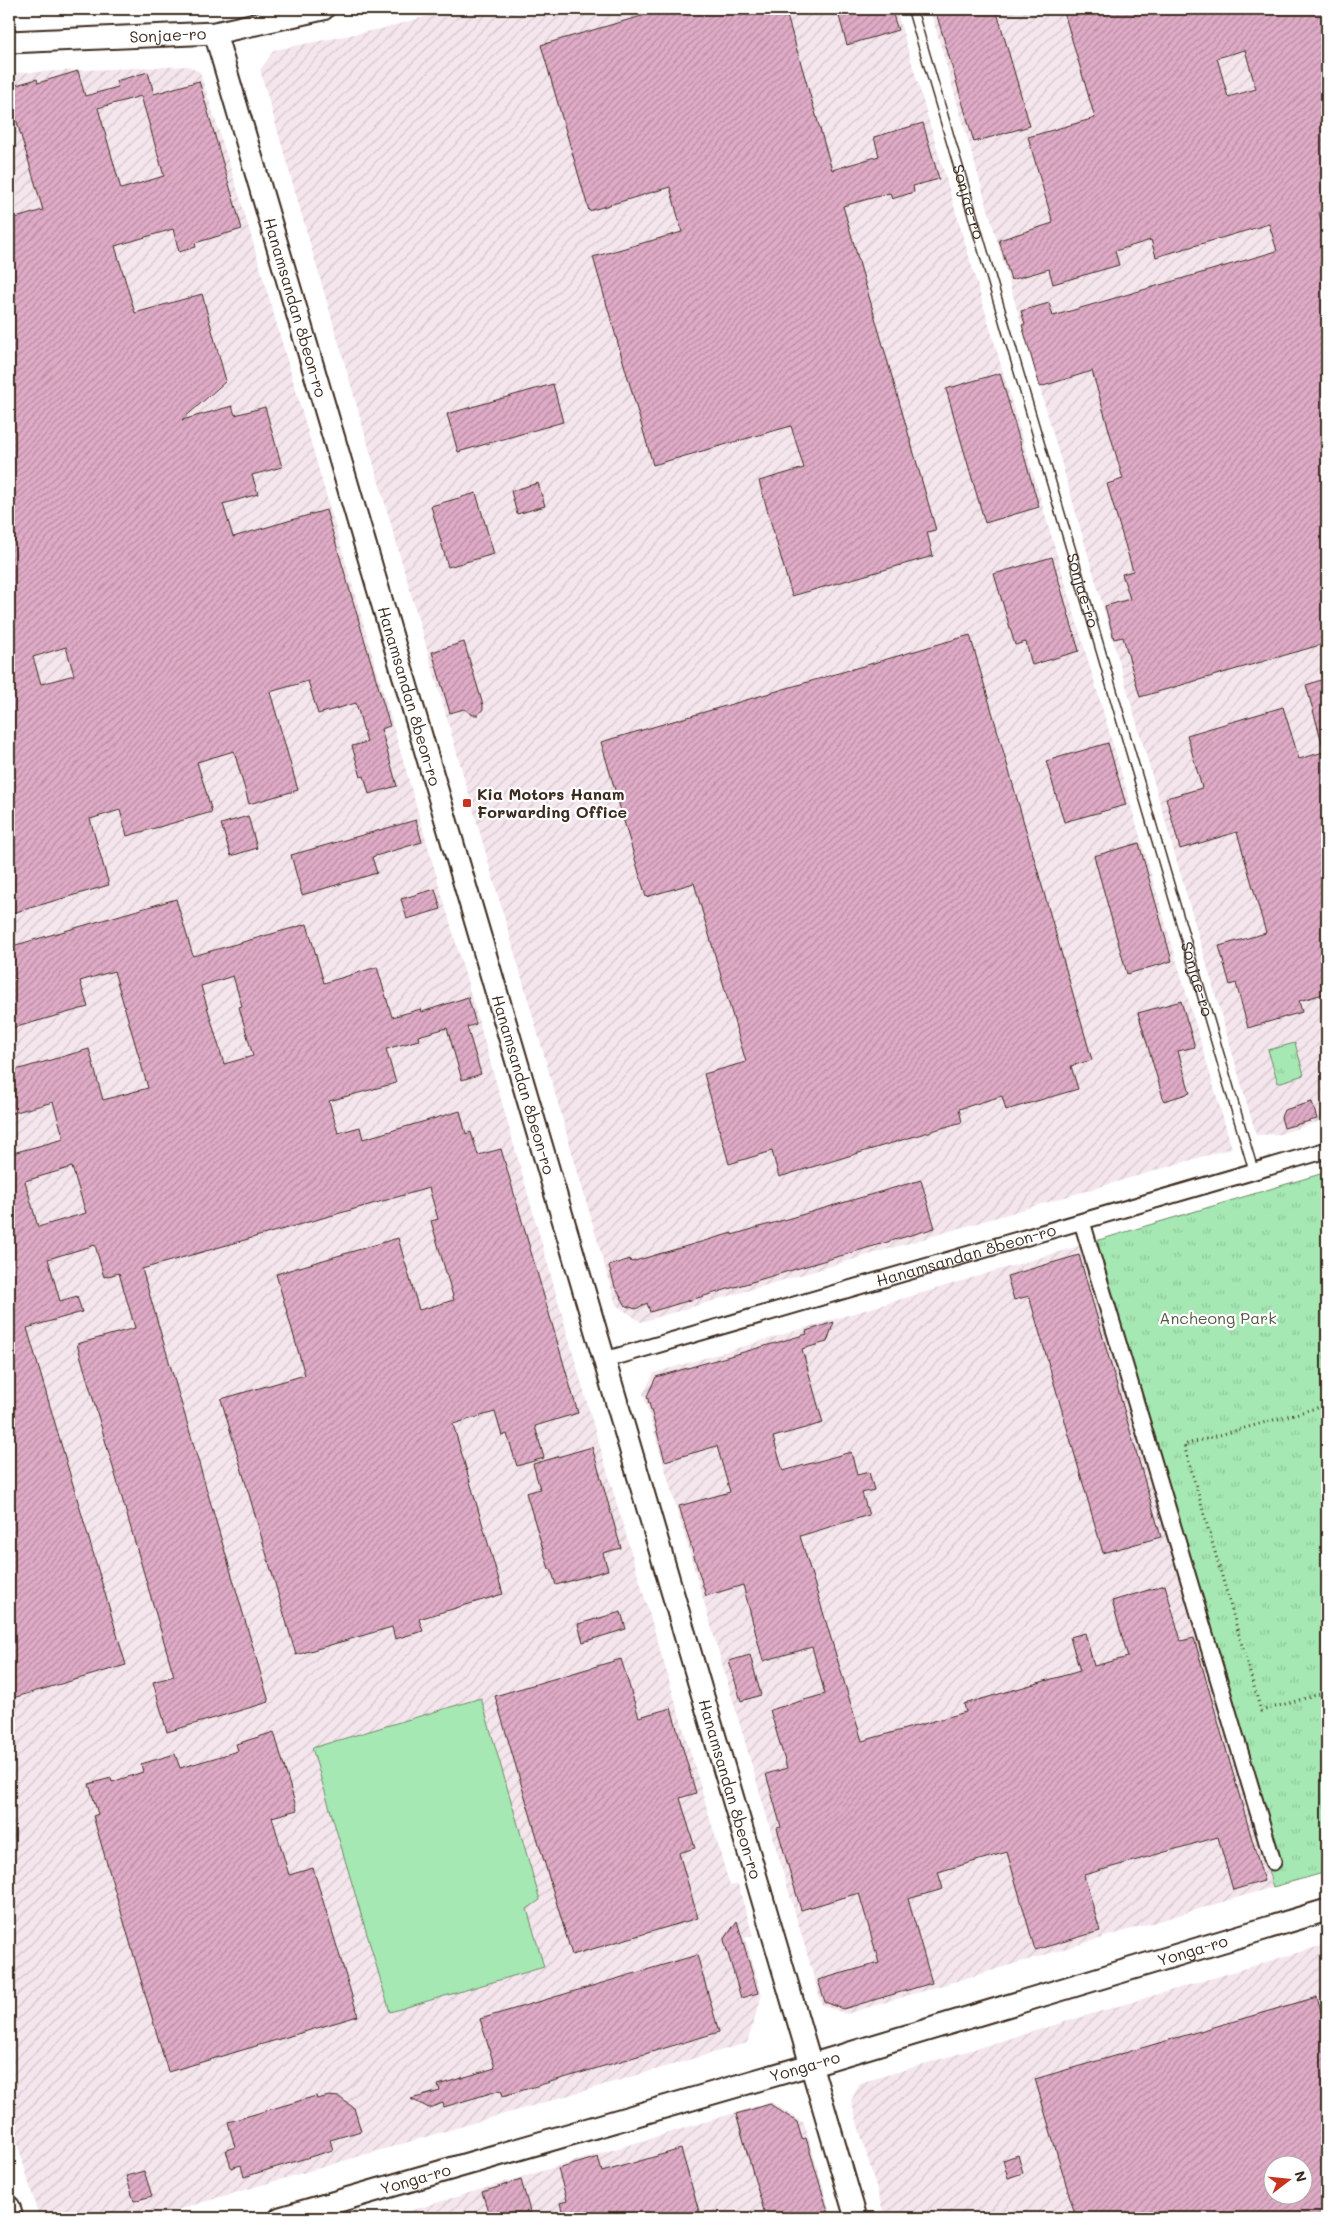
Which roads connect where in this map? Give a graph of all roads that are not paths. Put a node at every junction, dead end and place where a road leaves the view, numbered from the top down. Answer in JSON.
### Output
{"nodes":[{"id":1,"x":323,"y":9,"type":"edge"},
{"id":2,"x":912,"y":9,"type":"edge"},
{"id":3,"x":215,"y":33,"type":"junction"},
{"id":4,"x":9,"y":42,"type":"edge"},
{"id":5,"x":1327,"y":1150,"type":"edge"},
{"id":6,"x":1254,"y":1172,"type":"junction"},
{"id":7,"x":1082,"y":1222,"type":"junction"},
{"id":8,"x":605,"y":1360,"type":"junction"},
{"id":9,"x":1273,"y":1862,"type":"dead end"},
{"id":10,"x":1327,"y":1910,"type":"edge"},
{"id":11,"x":810,"y":2065,"type":"junction"},
{"id":12,"x":9,"y":2207,"type":"edge"},
{"id":13,"x":12,"y":2218,"type":"edge"},
{"id":14,"x":280,"y":2218,"type":"edge"},
{"id":15,"x":856,"y":2218,"type":"edge"}],
"edges":[{"from":1,"to":3,"type":"street","name":"Sonjae-ro"},
{"from":2,"to":6,"type":"lane","name":"Sonjae-ro"},
{"from":3,"to":4,"type":"street","name":"Sonjae-ro"},
{"from":3,"to":8,"type":"street","name":"Hanamsandan 8beon-ro"},
{"from":5,"to":6,"type":"street","name":"Hanamsandan 8beon-ro"},
{"from":6,"to":7,"type":"street","name":"Hanamsandan 8beon-ro"},
{"from":7,"to":8,"type":"street","name":"Hanamsandan 8beon-ro"},
{"from":7,"to":9,"type":"street"},
{"from":8,"to":11,"type":"street","name":"Hanamsandan 8beon-ro"},
{"from":10,"to":11,"type":"street","name":"Yonga-ro"},
{"from":11,"to":14,"type":"street","name":"Yonga-ro"},
{"from":11,"to":15,"type":"street","name":"Hanamsandan 8beon-ro"},
{"from":12,"to":13,"type":"street"}]}
